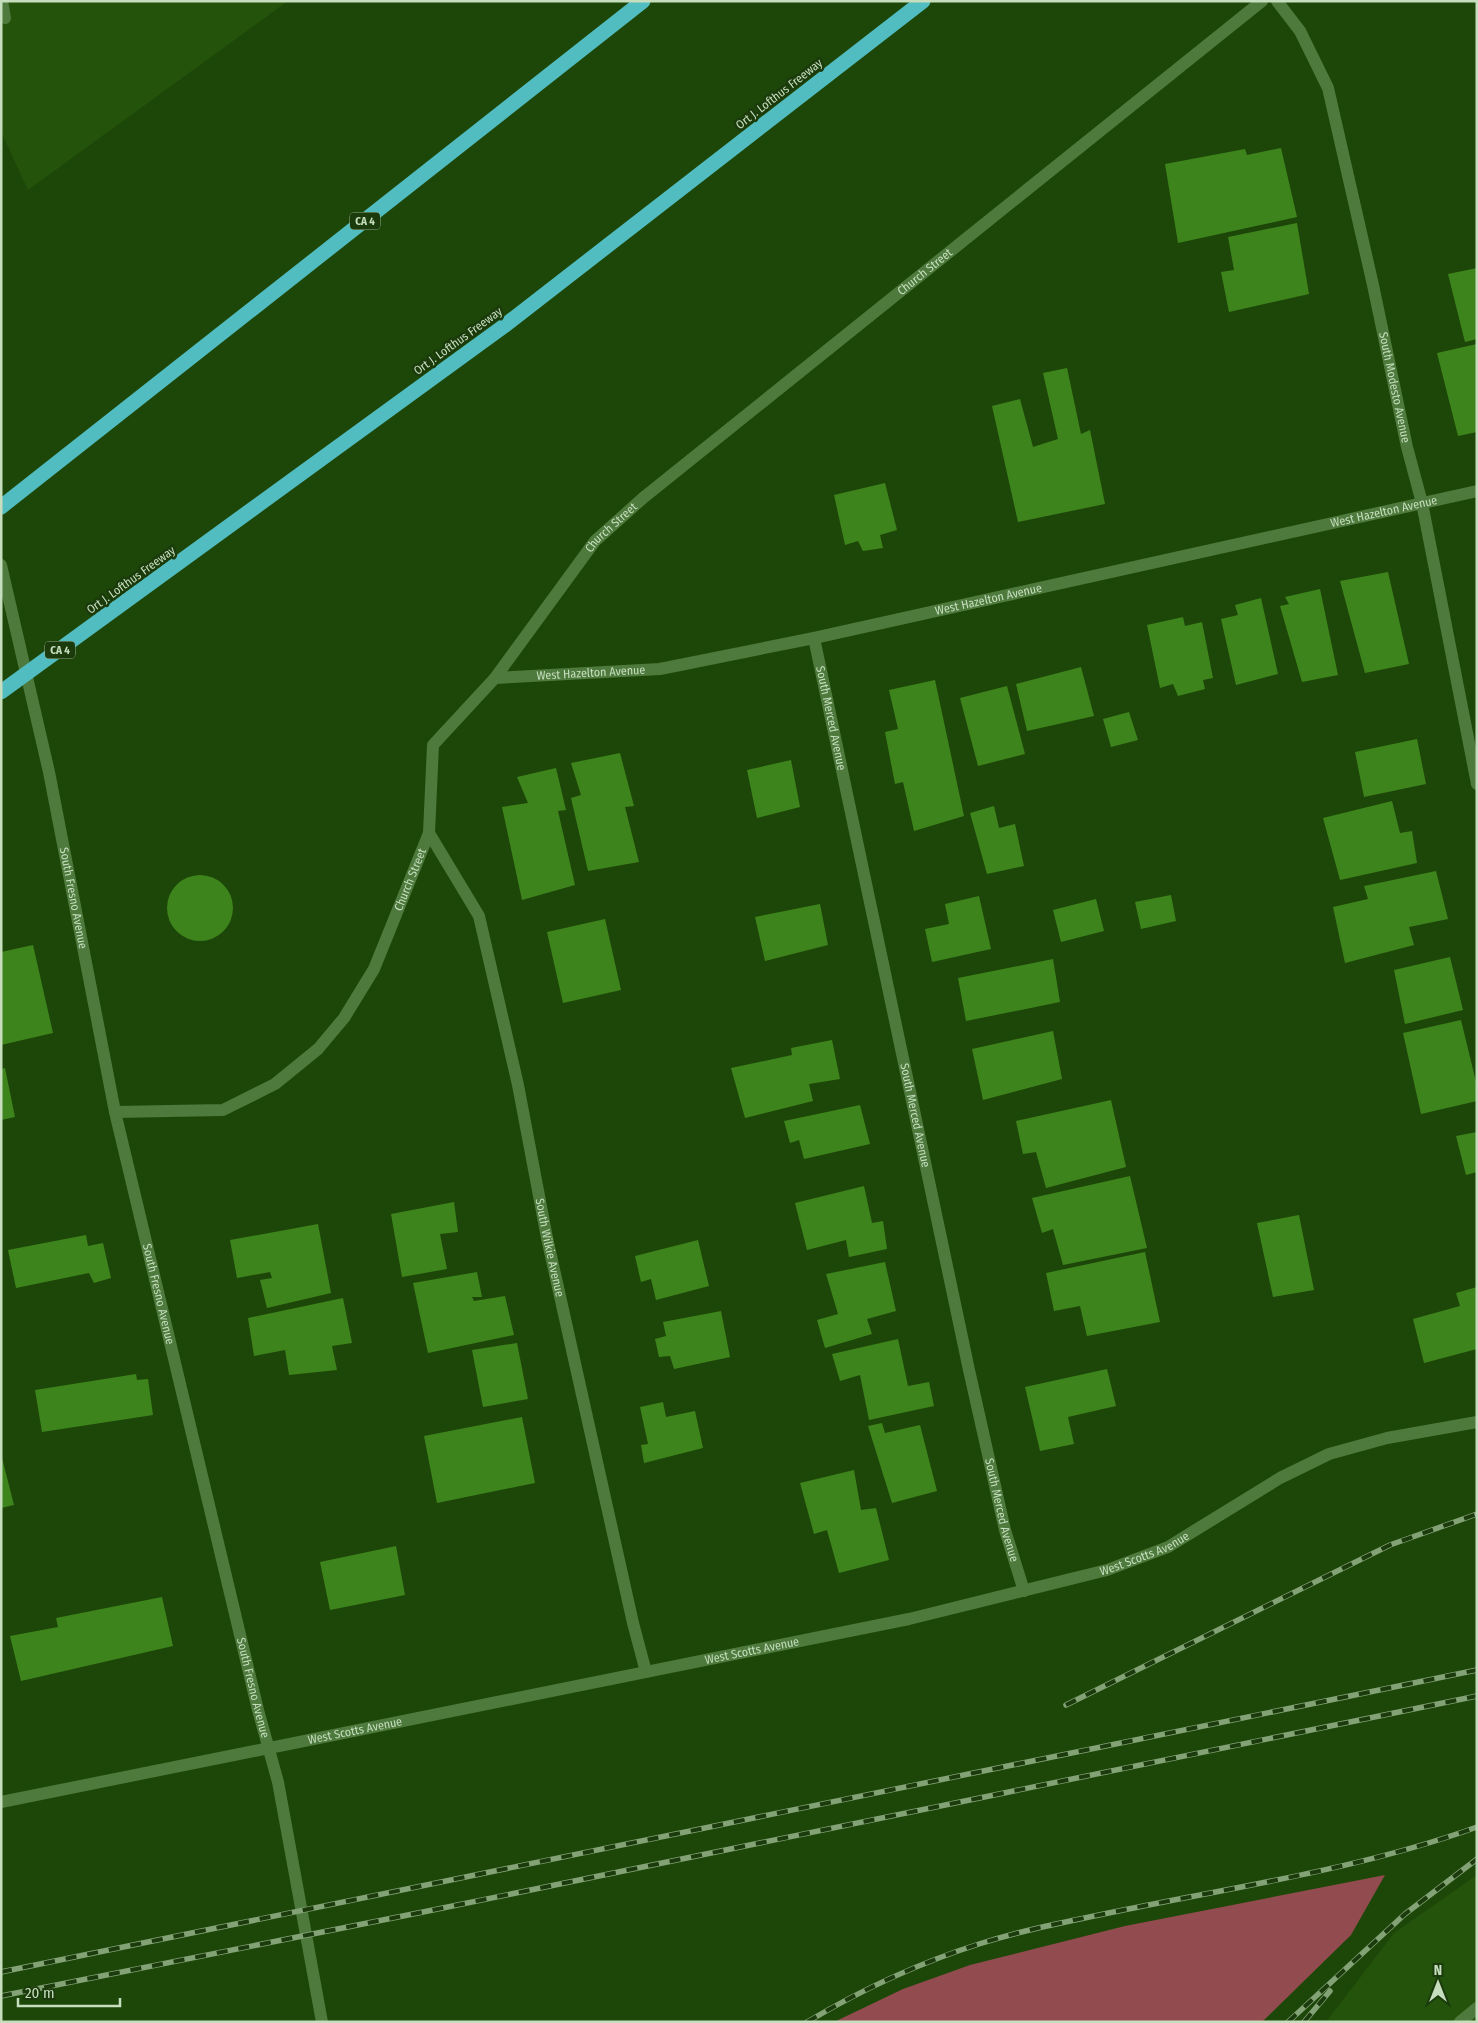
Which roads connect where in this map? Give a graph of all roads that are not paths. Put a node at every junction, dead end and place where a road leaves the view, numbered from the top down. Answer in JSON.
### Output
{"nodes":[{"id":1,"x":2,"y":1,"type":"edge"},
{"id":2,"x":643,"y":1,"type":"edge"},
{"id":3,"x":923,"y":1,"type":"edge"},
{"id":4,"x":1262,"y":1,"type":"edge"},
{"id":5,"x":1278,"y":1,"type":"edge"},
{"id":6,"x":5,"y":18,"type":"dead end"},
{"id":7,"x":1477,"y":491,"type":"edge"},
{"id":8,"x":1422,"y":503,"type":"junction"},
{"id":9,"x":1,"y":507,"type":"edge"},
{"id":10,"x":1,"y":565,"type":"edge"},
{"id":11,"x":814,"y":638,"type":"junction"},
{"id":12,"x":495,"y":678,"type":"junction"},
{"id":13,"x":1,"y":692,"type":"edge"},
{"id":14,"x":1477,"y":784,"type":"edge"},
{"id":15,"x":429,"y":834,"type":"junction"},
{"id":16,"x":115,"y":1112,"type":"junction"},
{"id":17,"x":1477,"y":1422,"type":"edge"},
{"id":18,"x":1024,"y":1590,"type":"junction"},
{"id":19,"x":646,"y":1672,"type":"junction"},
{"id":20,"x":269,"y":1749,"type":"junction"},
{"id":21,"x":1,"y":1802,"type":"edge"},
{"id":22,"x":1477,"y":2008,"type":"edge"},
{"id":23,"x":322,"y":2022,"type":"edge"},
{"id":24,"x":1460,"y":2022,"type":"edge"}],
"edges":[{"from":1,"to":6,"type":"street"},
{"from":2,"to":9,"type":"highway","number":"CA 4"},
{"from":3,"to":13,"type":"highway","name":"Ort J. Lofthus Freeway","number":"CA 4"},
{"from":4,"to":12,"type":"street","name":"Church Street"},
{"from":5,"to":8,"type":"street","name":"South Modesto Avenue"},
{"from":7,"to":8,"type":"street","name":"West Hazelton Avenue"},
{"from":8,"to":11,"type":"street","name":"West Hazelton Avenue"},
{"from":8,"to":14,"type":"street","name":"South Modesto Avenue"},
{"from":10,"to":16,"type":"street","name":"South Fresno Avenue"},
{"from":11,"to":12,"type":"street","name":"West Hazelton Avenue"},
{"from":11,"to":18,"type":"street","name":"South Merced Avenue"},
{"from":12,"to":15,"type":"street","name":"Church Street"},
{"from":15,"to":16,"type":"street","name":"Church Street"},
{"from":15,"to":19,"type":"street","name":"South Wilkie Avenue"},
{"from":16,"to":20,"type":"street","name":"South Fresno Avenue"},
{"from":17,"to":18,"type":"street","name":"West Scotts Avenue"},
{"from":18,"to":19,"type":"street","name":"West Scotts Avenue"},
{"from":19,"to":20,"type":"street","name":"West Scotts Avenue"},
{"from":20,"to":21,"type":"street","name":"West Scotts Avenue"},
{"from":20,"to":23,"type":"street","name":"South Fresno Avenue"},
{"from":22,"to":24,"type":"street"}]}
